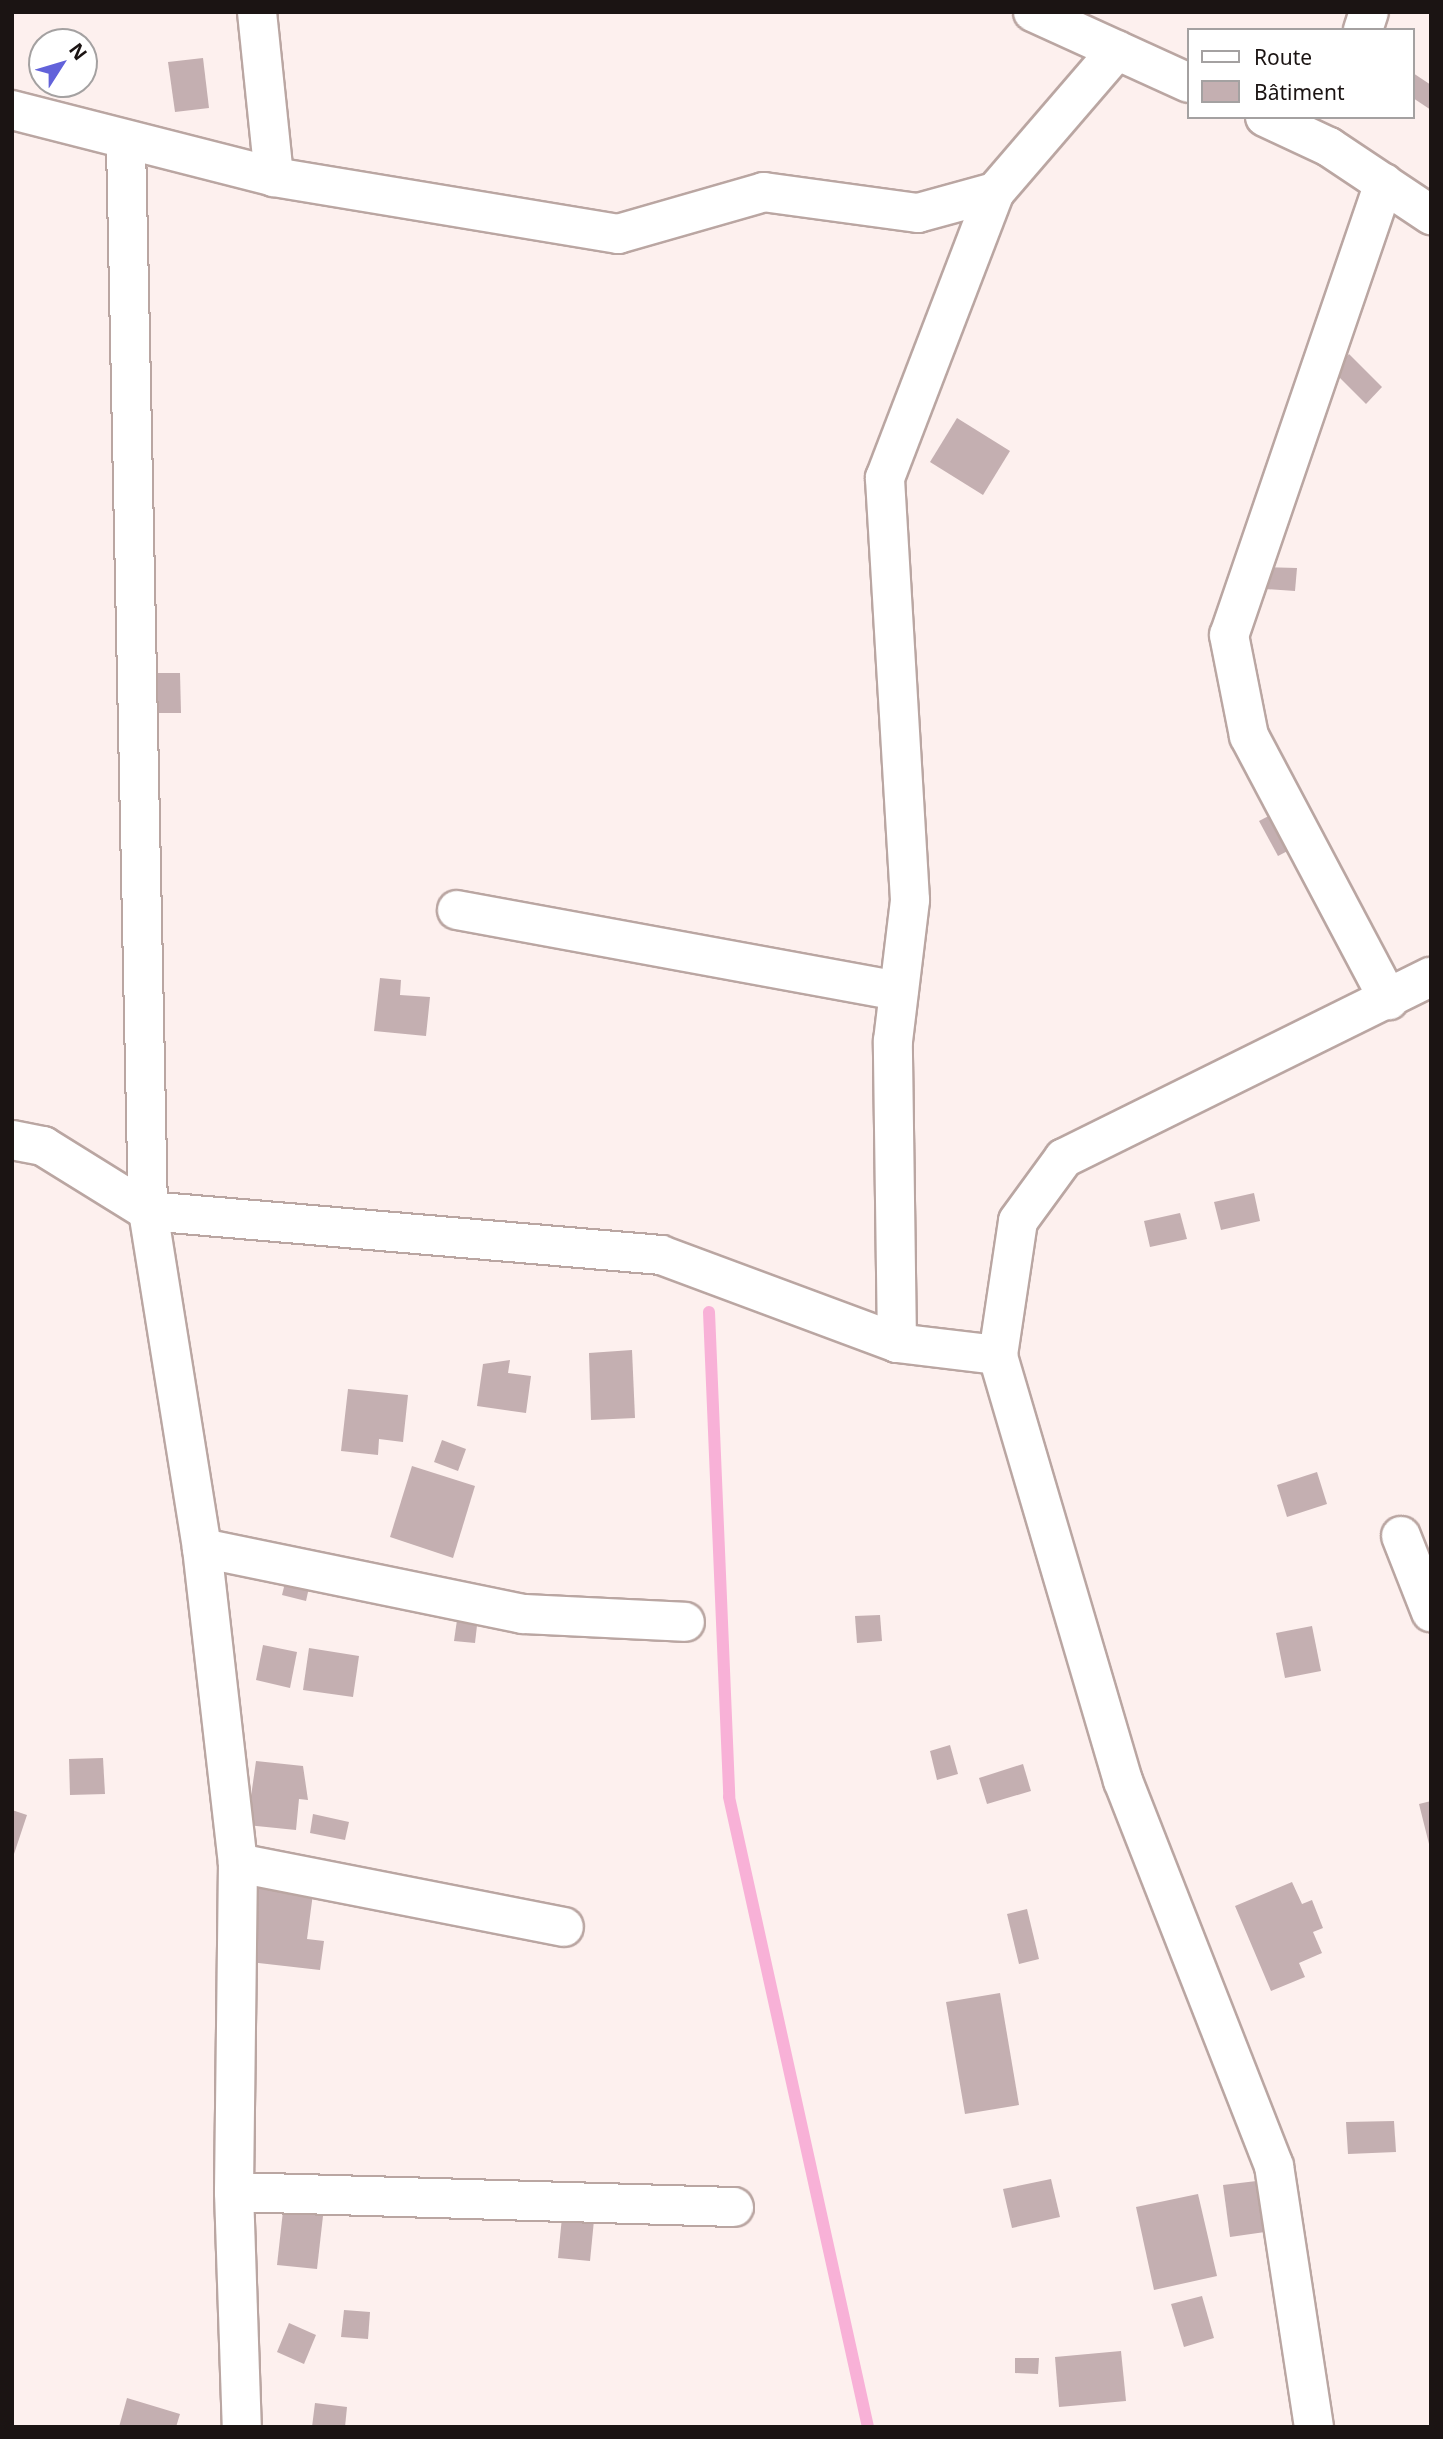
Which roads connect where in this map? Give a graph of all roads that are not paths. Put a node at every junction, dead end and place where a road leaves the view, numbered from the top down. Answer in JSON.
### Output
{"nodes":[{"id":1,"x":257,"y":12,"type":"edge"},
{"id":2,"x":1033,"y":12,"type":"edge"},
{"id":3,"x":1118,"y":50,"type":"junction"},
{"id":4,"x":1188,"y":83,"type":"edge"},
{"id":5,"x":12,"y":110,"type":"edge"},
{"id":6,"x":1274,"y":119,"type":"edge"},
{"id":7,"x":1334,"y":132,"type":"edge"},
{"id":8,"x":126,"y":144,"type":"junction"},
{"id":9,"x":274,"y":177,"type":"junction"},
{"id":10,"x":1384,"y":183,"type":"junction"},
{"id":11,"x":995,"y":192,"type":"junction"},
{"id":12,"x":1431,"y":215,"type":"edge"},
{"id":13,"x":457,"y":910,"type":"dead end"},
{"id":14,"x":1430,"y":980,"type":"edge"},
{"id":15,"x":899,"y":991,"type":"junction"},
{"id":16,"x":1389,"y":1000,"type":"junction"},
{"id":17,"x":12,"y":1140,"type":"edge"},
{"id":18,"x":148,"y":1211,"type":"junction"},
{"id":19,"x":897,"y":1343,"type":"junction"},
{"id":20,"x":998,"y":1355,"type":"junction"},
{"id":21,"x":1401,"y":1536,"type":"dead end"},
{"id":22,"x":202,"y":1548,"type":"junction"},
{"id":23,"x":1431,"y":1612,"type":"edge"},
{"id":24,"x":685,"y":1622,"type":"dead end"},
{"id":25,"x":238,"y":1863,"type":"junction"},
{"id":26,"x":564,"y":1927,"type":"dead end"},
{"id":27,"x":234,"y":2192,"type":"junction"},
{"id":28,"x":734,"y":2207,"type":"dead end"},
{"id":29,"x":242,"y":2427,"type":"edge"},
{"id":30,"x":1314,"y":2427,"type":"edge"}],
"edges":[{"from":1,"to":9,"type":"street"},
{"from":2,"to":3,"type":"street"},
{"from":3,"to":4,"type":"street"},
{"from":3,"to":11,"type":"street"},
{"from":5,"to":8,"type":"street"},
{"from":6,"to":7,"type":"street"},
{"from":7,"to":10,"type":"street"},
{"from":8,"to":9,"type":"street"},
{"from":8,"to":18,"type":"street"},
{"from":9,"to":11,"type":"street"},
{"from":10,"to":12,"type":"street"},
{"from":10,"to":16,"type":"street"},
{"from":11,"to":15,"type":"street"},
{"from":13,"to":15,"type":"street"},
{"from":14,"to":16,"type":"street"},
{"from":15,"to":19,"type":"street"},
{"from":16,"to":20,"type":"street"},
{"from":17,"to":18,"type":"street"},
{"from":18,"to":19,"type":"street"},
{"from":18,"to":22,"type":"street"},
{"from":19,"to":20,"type":"street"},
{"from":20,"to":30,"type":"street"},
{"from":21,"to":23,"type":"street"},
{"from":22,"to":24,"type":"street"},
{"from":22,"to":25,"type":"street"},
{"from":25,"to":26,"type":"street"},
{"from":25,"to":27,"type":"street"},
{"from":27,"to":28,"type":"street"},
{"from":27,"to":29,"type":"street"}]}
